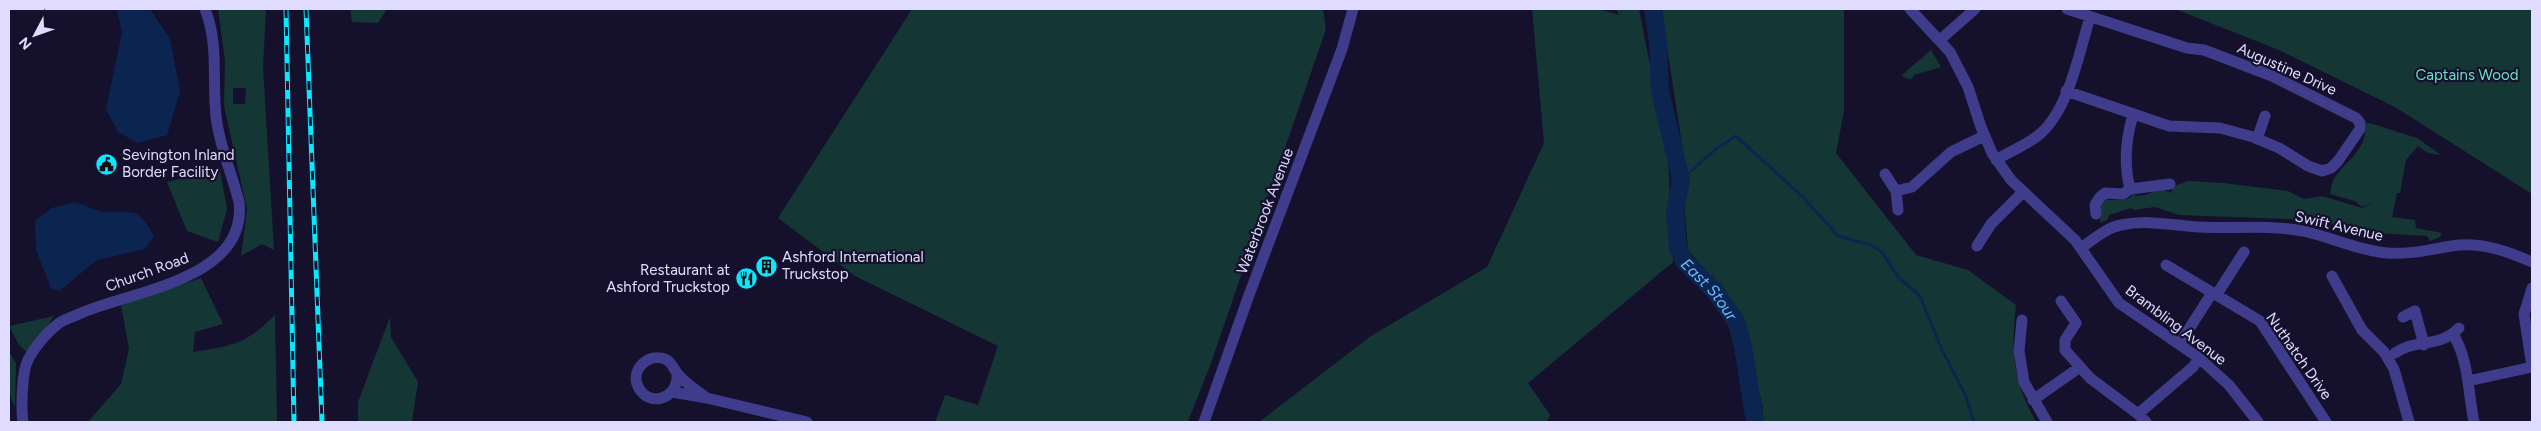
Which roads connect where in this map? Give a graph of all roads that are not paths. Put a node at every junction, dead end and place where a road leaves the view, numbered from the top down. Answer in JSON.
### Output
{"nodes":[{"id":1,"x":204,"y":9,"type":"edge"},
{"id":2,"x":1353,"y":9,"type":"edge"},
{"id":3,"x":1366,"y":9,"type":"edge"},
{"id":4,"x":1910,"y":9,"type":"edge"},
{"id":5,"x":1975,"y":9,"type":"edge"},
{"id":6,"x":2067,"y":9,"type":"edge"},
{"id":7,"x":2090,"y":17,"type":"junction"},
{"id":8,"x":1941,"y":39,"type":"junction"},
{"id":9,"x":2066,"y":91,"type":"junction"},
{"id":10,"x":2133,"y":115,"type":"junction"},
{"id":11,"x":2265,"y":116,"type":"dead end"},
{"id":12,"x":1984,"y":136,"type":"junction"},
{"id":13,"x":2257,"y":139,"type":"junction"},
{"id":14,"x":1996,"y":160,"type":"junction"},
{"id":15,"x":1885,"y":174,"type":"dead end"},
{"id":16,"x":2170,"y":184,"type":"dead end"},
{"id":17,"x":2130,"y":188,"type":"junction"},
{"id":18,"x":1896,"y":191,"type":"junction"},
{"id":19,"x":2022,"y":193,"type":"junction"},
{"id":20,"x":1898,"y":210,"type":"dead end"},
{"id":21,"x":2096,"y":214,"type":"dead end"},
{"id":22,"x":1977,"y":246,"type":"dead end"},
{"id":23,"x":2082,"y":247,"type":"junction"},
{"id":24,"x":2244,"y":252,"type":"dead end"},
{"id":25,"x":2532,"y":262,"type":"edge"},
{"id":26,"x":2166,"y":265,"type":"dead end"},
{"id":27,"x":2332,"y":276,"type":"dead end"},
{"id":28,"x":2532,"y":288,"type":"edge"},
{"id":29,"x":2214,"y":294,"type":"junction"},
{"id":30,"x":2062,"y":301,"type":"dead end"},
{"id":31,"x":2403,"y":316,"type":"dead end"},
{"id":32,"x":2022,"y":320,"type":"dead end"},
{"id":33,"x":2180,"y":343,"type":"junction"},
{"id":34,"x":2424,"y":345,"type":"junction"},
{"id":35,"x":2530,"y":346,"type":"edge"},
{"id":36,"x":2395,"y":353,"type":"dead end"},
{"id":37,"x":2200,"y":358,"type":"junction"},
{"id":38,"x":2532,"y":367,"type":"edge"},
{"id":39,"x":2080,"y":368,"type":"junction"},
{"id":40,"x":677,"y":374,"type":"junction"},
{"id":41,"x":2468,"y":381,"type":"junction"},
{"id":42,"x":672,"y":392,"type":"junction"},
{"id":43,"x":707,"y":398,"type":"junction"},
{"id":44,"x":2033,"y":400,"type":"junction"},
{"id":45,"x":2142,"y":418,"type":"edge"},
{"id":46,"x":23,"y":422,"type":"edge"},
{"id":47,"x":807,"y":422,"type":"edge"},
{"id":48,"x":1204,"y":422,"type":"edge"},
{"id":49,"x":2047,"y":422,"type":"edge"},
{"id":50,"x":2258,"y":422,"type":"edge"},
{"id":51,"x":2326,"y":422,"type":"edge"},
{"id":52,"x":2409,"y":422,"type":"edge"},
{"id":53,"x":2474,"y":422,"type":"edge"}],
"edges":[{"from":1,"to":46,"type":"street","name":"Church Road"},
{"from":2,"to":3,"type":"street"},
{"from":2,"to":48,"type":"street","name":"Waterbrook Avenue"},
{"from":4,"to":8,"type":"street","name":"Brambling Avenue"},
{"from":5,"to":8,"type":"street"},
{"from":6,"to":7,"type":"street","name":"Augustine Drive"},
{"from":7,"to":9,"type":"street"},
{"from":7,"to":13,"type":"street","name":"Augustine Drive"},
{"from":8,"to":12,"type":"street","name":"Brambling Avenue"},
{"from":9,"to":10,"type":"street","name":"Augustine Drive"},
{"from":9,"to":14,"type":"street"},
{"from":10,"to":13,"type":"street","name":"Augustine Drive"},
{"from":10,"to":17,"type":"street"},
{"from":11,"to":13,"type":"street"},
{"from":12,"to":14,"type":"street","name":"Brambling Avenue"},
{"from":12,"to":18,"type":"street"},
{"from":14,"to":19,"type":"street","name":"Brambling Avenue"},
{"from":15,"to":18,"type":"street"},
{"from":16,"to":17,"type":"street"},
{"from":17,"to":21,"type":"street"},
{"from":18,"to":20,"type":"street"},
{"from":19,"to":22,"type":"street"},
{"from":19,"to":23,"type":"street","name":"Brambling Avenue"},
{"from":23,"to":25,"type":"street","name":"Swift Avenue"},
{"from":23,"to":33,"type":"street","name":"Brambling Avenue"},
{"from":24,"to":29,"type":"street"},
{"from":26,"to":29,"type":"street","name":"Nuthatch Drive"},
{"from":27,"to":52,"type":"street"},
{"from":28,"to":35,"type":"street"},
{"from":29,"to":33,"type":"street"},
{"from":29,"to":51,"type":"street","name":"Nuthatch Drive"},
{"from":30,"to":39,"type":"street"},
{"from":31,"to":34,"type":"street"},
{"from":32,"to":44,"type":"street"},
{"from":33,"to":37,"type":"street","name":"Brambling Avenue"},
{"from":34,"to":36,"type":"street"},
{"from":34,"to":41,"type":"street"},
{"from":35,"to":38,"type":"street"},
{"from":37,"to":45,"type":"street"},
{"from":37,"to":50,"type":"street","name":"Brambling Avenue"},
{"from":38,"to":41,"type":"street"},
{"from":39,"to":44,"type":"street"},
{"from":39,"to":45,"type":"street"},
{"from":40,"to":42,"type":"street"},
{"from":40,"to":42,"type":"street"},
{"from":40,"to":43,"type":"street"},
{"from":41,"to":53,"type":"street"},
{"from":42,"to":43,"type":"street"},
{"from":43,"to":47,"type":"street"},
{"from":44,"to":49,"type":"street"}]}
